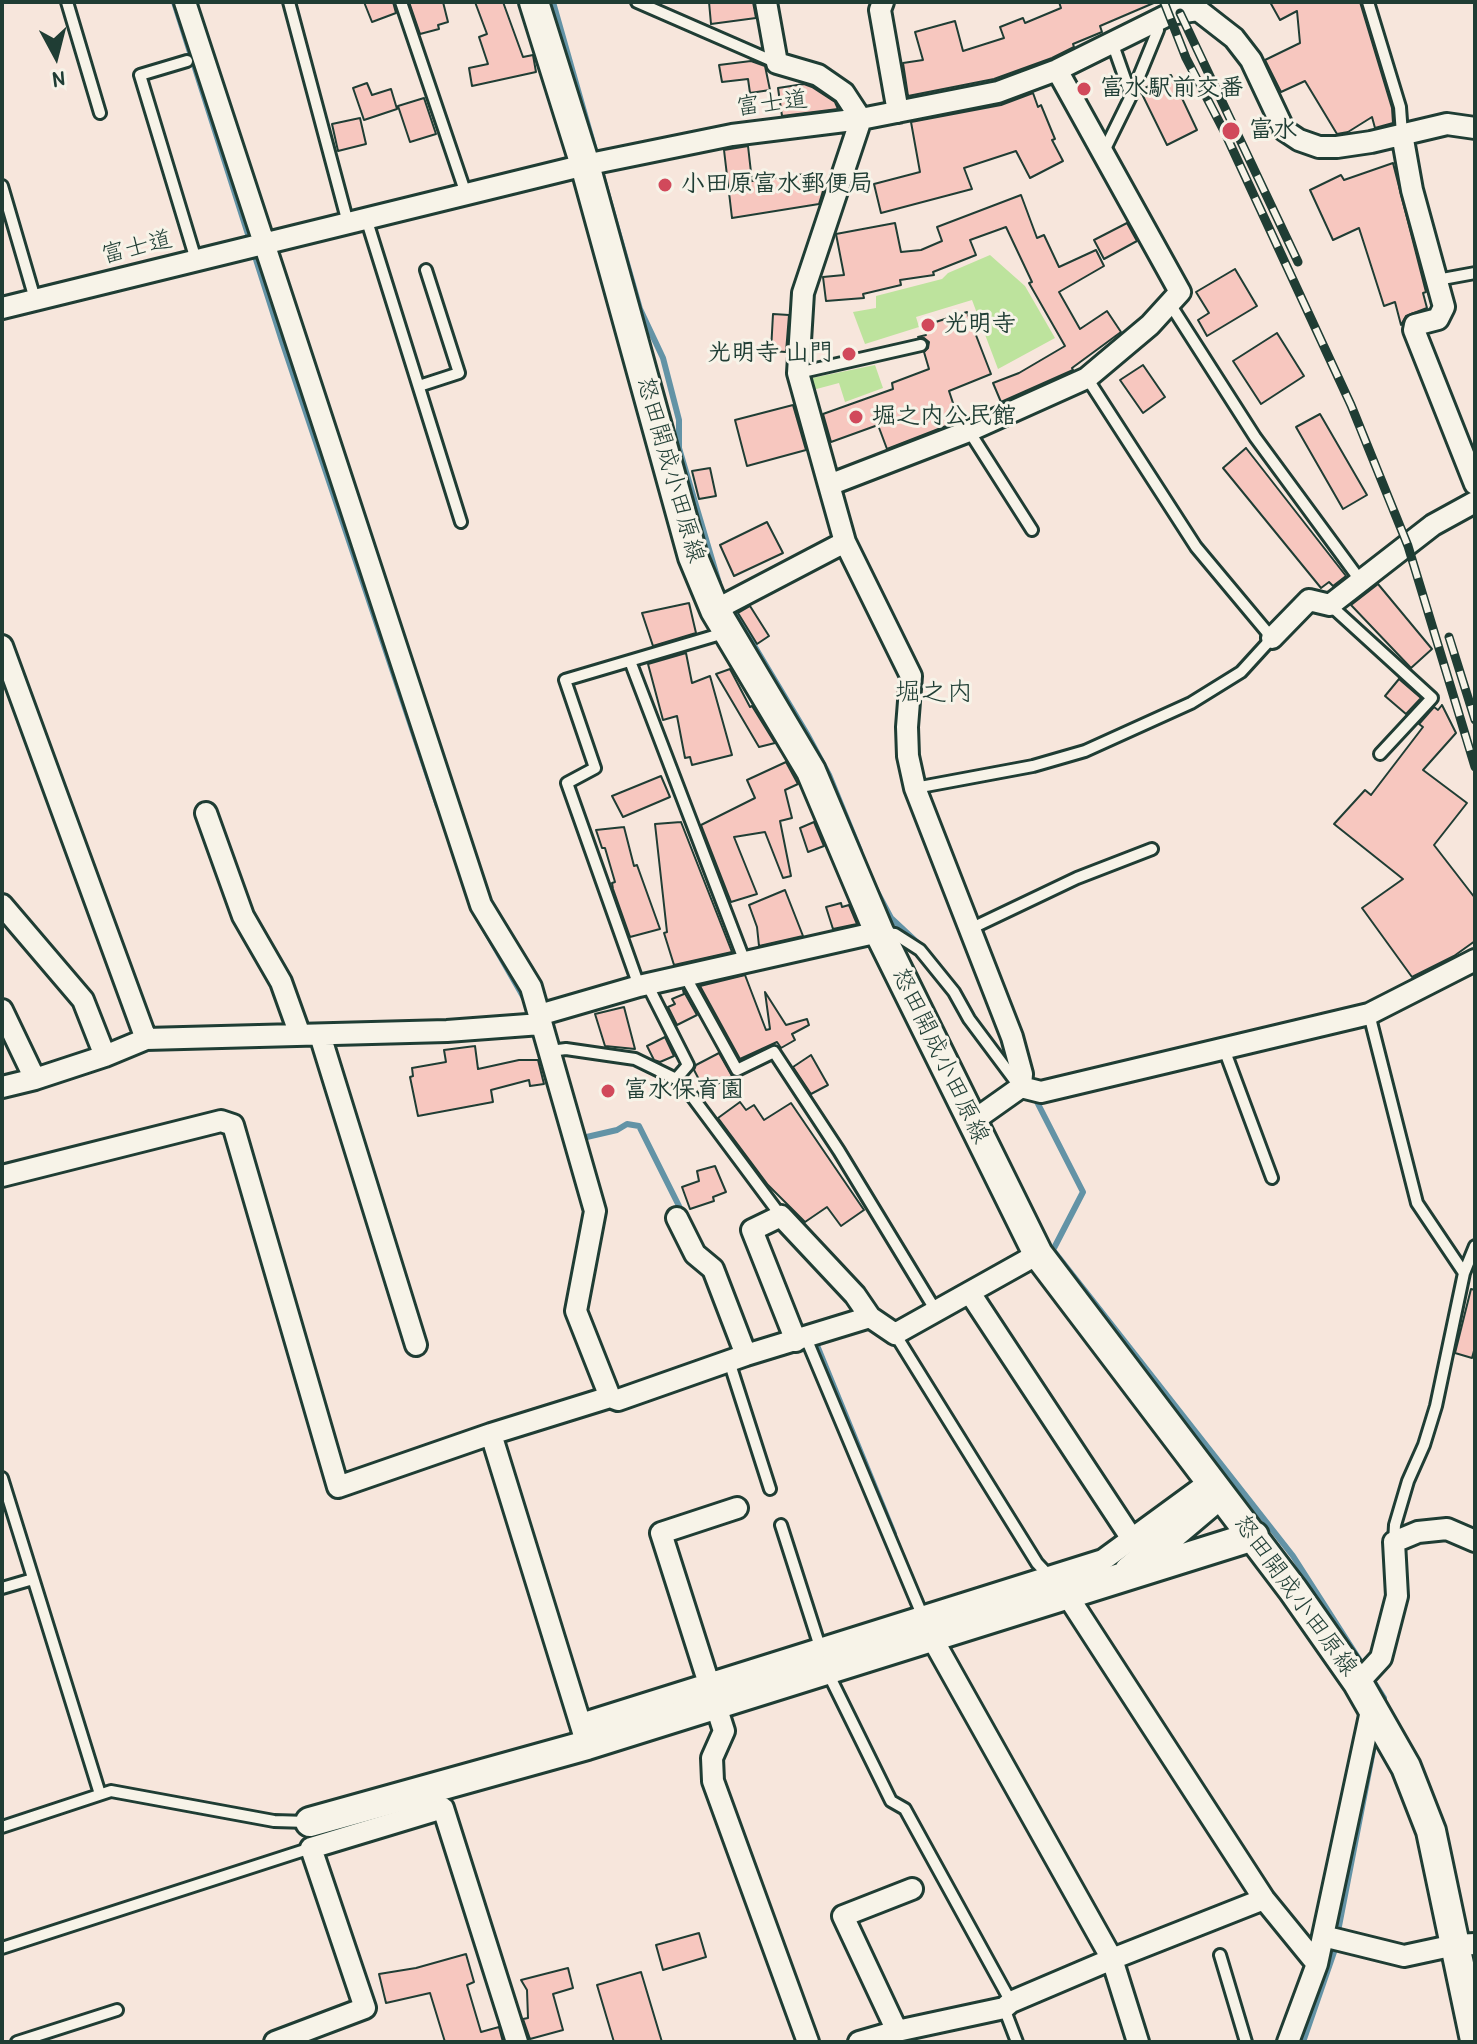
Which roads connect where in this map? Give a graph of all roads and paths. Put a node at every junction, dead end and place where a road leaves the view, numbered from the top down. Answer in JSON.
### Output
{"nodes":[{"id":1,"x":67,"y":2,"type":"edge"},
{"id":2,"x":185,"y":2,"type":"edge"},
{"id":3,"x":289,"y":2,"type":"edge"},
{"id":4,"x":401,"y":2,"type":"edge"},
{"id":5,"x":534,"y":2,"type":"edge"},
{"id":6,"x":637,"y":2,"type":"edge"},
{"id":7,"x":766,"y":2,"type":"edge"},
{"id":8,"x":883,"y":2,"type":"edge"},
{"id":9,"x":1368,"y":2,"type":"edge"},
{"id":10,"x":649,"y":5,"type":"edge"},
{"id":11,"x":1196,"y":6,"type":"edge"},
{"id":12,"x":1155,"y":21,"type":"junction"},
{"id":13,"x":1112,"y":42,"type":"junction"},
{"id":14,"x":195,"y":59,"type":"junction"},
{"id":15,"x":777,"y":63,"type":"junction"},
{"id":16,"x":1057,"y":70,"type":"junction"},
{"id":17,"x":1131,"y":96,"type":"junction"},
{"id":18,"x":898,"y":112,"type":"junction"},
{"id":19,"x":100,"y":113,"type":"dead end"},
{"id":20,"x":861,"y":119,"type":"junction"},
{"id":21,"x":1475,"y":128,"type":"edge"},
{"id":22,"x":1402,"y":134,"type":"junction"},
{"id":23,"x":1102,"y":153,"type":"junction"},
{"id":24,"x":595,"y":163,"type":"junction"},
{"id":25,"x":2,"y":186,"type":"edge"},
{"id":26,"x":466,"y":194,"type":"junction"},
{"id":27,"x":357,"y":221,"type":"junction"},
{"id":28,"x":257,"y":245,"type":"junction"},
{"id":29,"x":196,"y":260,"type":"junction"},
{"id":30,"x":426,"y":270,"type":"dead end"},
{"id":31,"x":1475,"y":273,"type":"edge"},
{"id":32,"x":1437,"y":280,"type":"junction"},
{"id":33,"x":35,"y":299,"type":"junction"},
{"id":34,"x":1170,"y":304,"type":"junction"},
{"id":35,"x":2,"y":308,"type":"edge"},
{"id":36,"x":921,"y":345,"type":"dead end"},
{"id":37,"x":798,"y":373,"type":"junction"},
{"id":38,"x":1087,"y":378,"type":"junction"},
{"id":39,"x":419,"y":386,"type":"junction"},
{"id":40,"x":969,"y":431,"type":"junction"},
{"id":41,"x":1475,"y":484,"type":"edge"},
{"id":42,"x":829,"y":485,"type":"junction"},
{"id":43,"x":1475,"y":502,"type":"edge"},
{"id":44,"x":461,"y":522,"type":"dead end"},
{"id":45,"x":1032,"y":530,"type":"dead end"},
{"id":46,"x":845,"y":542,"type":"junction"},
{"id":47,"x":1360,"y":580,"type":"junction"},
{"id":48,"x":1330,"y":605,"type":"junction"},
{"id":49,"x":720,"y":617,"type":"junction"},
{"id":50,"x":1272,"y":638,"type":"junction"},
{"id":51,"x":2,"y":646,"type":"edge"},
{"id":52,"x":630,"y":661,"type":"junction"},
{"id":53,"x":8,"y":679,"type":"edge"},
{"id":54,"x":1380,"y":754,"type":"dead end"},
{"id":55,"x":915,"y":788,"type":"junction"},
{"id":56,"x":206,"y":813,"type":"dead end"},
{"id":57,"x":1152,"y":849,"type":"dead end"},
{"id":58,"x":2,"y":905,"type":"edge"},
{"id":59,"x":970,"y":929,"type":"junction"},
{"id":60,"x":879,"y":932,"type":"junction"},
{"id":61,"x":1475,"y":960,"type":"edge"},
{"id":62,"x":745,"y":962,"type":"junction"},
{"id":63,"x":685,"y":976,"type":"junction"},
{"id":64,"x":643,"y":985,"type":"junction"},
{"id":65,"x":2,"y":1010,"type":"edge"},
{"id":66,"x":1369,"y":1014,"type":"junction"},
{"id":67,"x":540,"y":1020,"type":"junction"},
{"id":68,"x":310,"y":1035,"type":"junction"},
{"id":69,"x":146,"y":1039,"type":"junction"},
{"id":70,"x":1224,"y":1049,"type":"junction"},
{"id":71,"x":550,"y":1051,"type":"junction"},
{"id":72,"x":105,"y":1056,"type":"junction"},
{"id":73,"x":35,"y":1079,"type":"junction"},
{"id":74,"x":676,"y":1079,"type":"junction"},
{"id":75,"x":2,"y":1087,"type":"edge"},
{"id":76,"x":1021,"y":1087,"type":"junction"},
{"id":77,"x":973,"y":1121,"type":"junction"},
{"id":78,"x":2,"y":1176,"type":"edge"},
{"id":79,"x":1272,"y":1178,"type":"dead end"},
{"id":80,"x":781,"y":1216,"type":"junction"},
{"id":81,"x":677,"y":1218,"type":"dead end"},
{"id":82,"x":1475,"y":1246,"type":"edge"},
{"id":83,"x":1038,"y":1254,"type":"junction"},
{"id":84,"x":1464,"y":1273,"type":"junction"},
{"id":85,"x":970,"y":1293,"type":"junction"},
{"id":86,"x":936,"y":1311,"type":"junction"},
{"id":87,"x":870,"y":1317,"type":"junction"},
{"id":88,"x":895,"y":1334,"type":"junction"},
{"id":89,"x":801,"y":1339,"type":"junction"},
{"id":90,"x":416,"y":1345,"type":"dead end"},
{"id":91,"x":738,"y":1358,"type":"junction"},
{"id":92,"x":610,"y":1397,"type":"junction"},
{"id":93,"x":491,"y":1434,"type":"junction"},
{"id":94,"x":2,"y":1478,"type":"edge"},
{"id":95,"x":1215,"y":1488,"type":"junction"},
{"id":96,"x":770,"y":1489,"type":"dead end"},
{"id":97,"x":737,"y":1508,"type":"dead end"},
{"id":98,"x":781,"y":1525,"type":"dead end"},
{"id":99,"x":1254,"y":1536,"type":"junction"},
{"id":100,"x":1132,"y":1539,"type":"junction"},
{"id":101,"x":1475,"y":1541,"type":"edge"},
{"id":102,"x":1394,"y":1542,"type":"junction"},
{"id":103,"x":33,"y":1579,"type":"junction"},
{"id":104,"x":1120,"y":1580,"type":"junction"},
{"id":105,"x":1059,"y":1586,"type":"junction"},
{"id":106,"x":2,"y":1588,"type":"edge"},
{"id":107,"x":927,"y":1627,"type":"junction"},
{"id":108,"x":824,"y":1660,"type":"junction"},
{"id":109,"x":1365,"y":1694,"type":"junction"},
{"id":110,"x":713,"y":1695,"type":"junction"},
{"id":111,"x":584,"y":1735,"type":"junction"},
{"id":112,"x":100,"y":1794,"type":"junction"},
{"id":113,"x":2,"y":1827,"type":"edge"},
{"id":114,"x":310,"y":1835,"type":"junction"},
{"id":115,"x":912,"y":1889,"type":"dead end"},
{"id":116,"x":1264,"y":1899,"type":"junction"},
{"id":117,"x":1323,"y":1936,"type":"junction"},
{"id":118,"x":1465,"y":1945,"type":"edge"},
{"id":119,"x":2,"y":1948,"type":"edge"},
{"id":120,"x":1220,"y":1955,"type":"dead end"},
{"id":121,"x":1112,"y":1959,"type":"junction"},
{"id":122,"x":1317,"y":1964,"type":"junction"},
{"id":123,"x":1008,"y":2005,"type":"junction"},
{"id":124,"x":117,"y":2010,"type":"dead end"},
{"id":125,"x":897,"y":2031,"type":"junction"},
{"id":126,"x":1475,"y":2040,"type":"edge"},
{"id":127,"x":17,"y":2042,"type":"edge"},
{"id":128,"x":275,"y":2042,"type":"edge"},
{"id":129,"x":517,"y":2042,"type":"edge"},
{"id":130,"x":808,"y":2042,"type":"edge"},
{"id":131,"x":859,"y":2042,"type":"edge"},
{"id":132,"x":1017,"y":2042,"type":"edge"},
{"id":133,"x":1138,"y":2042,"type":"edge"},
{"id":134,"x":1246,"y":2042,"type":"edge"},
{"id":135,"x":1288,"y":2042,"type":"edge"}],
"edges":[{"from":1,"to":19,"type":"lane"},
{"from":2,"to":14,"type":"street"},
{"from":3,"to":27,"type":"lane"},
{"from":4,"to":26,"type":"lane"},
{"from":5,"to":24,"type":"main road","name":"怒田開成小田原線"},
{"from":6,"to":10,"type":"lane"},
{"from":7,"to":15,"type":"street"},
{"from":8,"to":18,"type":"street"},
{"from":9,"to":22,"type":"lane"},
{"from":10,"to":15,"type":"lane"},
{"from":11,"to":12,"type":"street","name":"富士道"},
{"from":11,"to":22,"type":"street","name":"富士道"},
{"from":12,"to":13,"type":"street","name":"富士道"},
{"from":12,"to":17,"type":"lane"},
{"from":13,"to":16,"type":"street","name":"富士道"},
{"from":13,"to":17,"type":"lane"},
{"from":14,"to":28,"type":"street"},
{"from":14,"to":29,"type":"lane"},
{"from":15,"to":20,"type":"street"},
{"from":16,"to":18,"type":"street","name":"富士道"},
{"from":16,"to":23,"type":"street"},
{"from":17,"to":23,"type":"lane"},
{"from":18,"to":20,"type":"street","name":"富士道"},
{"from":20,"to":24,"type":"street","name":"富士道"},
{"from":20,"to":37,"type":"street"},
{"from":21,"to":22,"type":"street","name":"富士道"},
{"from":22,"to":32,"type":"street"},
{"from":23,"to":34,"type":"street"},
{"from":24,"to":26,"type":"street","name":"富士道"},
{"from":24,"to":49,"type":"main road","name":"怒田開成小田原線"},
{"from":25,"to":33,"type":"lane"},
{"from":26,"to":27,"type":"street","name":"富士道"},
{"from":27,"to":28,"type":"street","name":"富士道"},
{"from":27,"to":39,"type":"lane"},
{"from":28,"to":29,"type":"street","name":"富士道"},
{"from":28,"to":67,"type":"street"},
{"from":29,"to":33,"type":"street","name":"富士道"},
{"from":30,"to":39,"type":"lane"},
{"from":31,"to":32,"type":"lane"},
{"from":32,"to":41,"type":"street"},
{"from":33,"to":35,"type":"street","name":"富士道"},
{"from":34,"to":38,"type":"street"},
{"from":34,"to":47,"type":"lane"},
{"from":36,"to":37,"type":"lane"},
{"from":37,"to":42,"type":"street"},
{"from":38,"to":40,"type":"street"},
{"from":38,"to":50,"type":"lane"},
{"from":39,"to":44,"type":"lane"},
{"from":40,"to":42,"type":"street"},
{"from":40,"to":45,"type":"lane"},
{"from":42,"to":46,"type":"street"},
{"from":43,"to":47,"type":"street"},
{"from":46,"to":49,"type":"street"},
{"from":46,"to":55,"type":"street"},
{"from":47,"to":48,"type":"street"},
{"from":48,"to":50,"type":"street"},
{"from":48,"to":54,"type":"lane"},
{"from":49,"to":52,"type":"lane"},
{"from":49,"to":60,"type":"main road","name":"怒田開成小田原線"},
{"from":50,"to":55,"type":"lane"},
{"from":51,"to":53,"type":"street"},
{"from":52,"to":62,"type":"lane"},
{"from":52,"to":64,"type":"lane"},
{"from":53,"to":69,"type":"street"},
{"from":55,"to":59,"type":"street"},
{"from":56,"to":68,"type":"street"},
{"from":57,"to":59,"type":"lane"},
{"from":58,"to":72,"type":"street"},
{"from":59,"to":76,"type":"street"},
{"from":60,"to":62,"type":"street"},
{"from":60,"to":76,"type":"lane"},
{"from":60,"to":77,"type":"main road","name":"怒田開成小田原線"},
{"from":61,"to":66,"type":"street"},
{"from":62,"to":63,"type":"street"},
{"from":63,"to":64,"type":"street"},
{"from":63,"to":86,"type":"lane"},
{"from":64,"to":67,"type":"street"},
{"from":64,"to":74,"type":"lane"},
{"from":65,"to":73,"type":"street"},
{"from":66,"to":70,"type":"street"},
{"from":66,"to":84,"type":"lane"},
{"from":67,"to":68,"type":"street"},
{"from":67,"to":71,"type":"street"},
{"from":68,"to":69,"type":"street"},
{"from":68,"to":90,"type":"street"},
{"from":69,"to":72,"type":"street"},
{"from":70,"to":76,"type":"street"},
{"from":70,"to":79,"type":"lane"},
{"from":71,"to":74,"type":"lane"},
{"from":71,"to":92,"type":"street"},
{"from":72,"to":73,"type":"street"},
{"from":73,"to":75,"type":"street"},
{"from":74,"to":80,"type":"lane"},
{"from":76,"to":77,"type":"street"},
{"from":77,"to":83,"type":"main road","name":"怒田開成小田原線"},
{"from":78,"to":93,"type":"street"},
{"from":80,"to":87,"type":"street"},
{"from":80,"to":89,"type":"street"},
{"from":81,"to":91,"type":"street"},
{"from":82,"to":84,"type":"lane"},
{"from":83,"to":85,"type":"street"},
{"from":83,"to":95,"type":"main road","name":"怒田開成小田原線"},
{"from":84,"to":102,"type":"lane"},
{"from":85,"to":86,"type":"street"},
{"from":85,"to":100,"type":"street"},
{"from":86,"to":88,"type":"street"},
{"from":87,"to":88,"type":"street"},
{"from":87,"to":89,"type":"street"},
{"from":88,"to":105,"type":"lane"},
{"from":89,"to":91,"type":"street"},
{"from":89,"to":107,"type":"lane"},
{"from":91,"to":92,"type":"street"},
{"from":91,"to":96,"type":"lane"},
{"from":92,"to":93,"type":"street"},
{"from":93,"to":111,"type":"street"},
{"from":94,"to":103,"type":"lane"},
{"from":95,"to":99,"type":"main road","name":"怒田開成小田原線"},
{"from":95,"to":100,"type":"street"},
{"from":95,"to":104,"type":"main road"},
{"from":97,"to":110,"type":"street"},
{"from":98,"to":108,"type":"lane"},
{"from":99,"to":104,"type":"main road"},
{"from":99,"to":109,"type":"main road","name":"怒田開成小田原線"},
{"from":100,"to":105,"type":"street"},
{"from":101,"to":102,"type":"street"},
{"from":102,"to":109,"type":"street"},
{"from":103,"to":106,"type":"lane"},
{"from":103,"to":112,"type":"lane"},
{"from":104,"to":105,"type":"main road"},
{"from":105,"to":107,"type":"main road"},
{"from":105,"to":116,"type":"street"},
{"from":107,"to":108,"type":"main road"},
{"from":107,"to":121,"type":"street"},
{"from":108,"to":110,"type":"main road"},
{"from":108,"to":123,"type":"lane"},
{"from":109,"to":117,"type":"street"},
{"from":109,"to":118,"type":"main road","name":"怒田開成小田原線"},
{"from":110,"to":111,"type":"main road"},
{"from":110,"to":130,"type":"street"},
{"from":111,"to":114,"type":"main road"},
{"from":112,"to":113,"type":"lane"},
{"from":112,"to":114,"type":"lane"},
{"from":114,"to":119,"type":"lane"},
{"from":114,"to":128,"type":"street"},
{"from":114,"to":129,"type":"street"},
{"from":115,"to":125,"type":"street"},
{"from":116,"to":121,"type":"street"},
{"from":116,"to":122,"type":"street"},
{"from":117,"to":118,"type":"street"},
{"from":117,"to":122,"type":"street"},
{"from":118,"to":126,"type":"main road","name":"怒田開成小田原線"},
{"from":120,"to":134,"type":"lane"},
{"from":121,"to":123,"type":"street"},
{"from":121,"to":133,"type":"street"},
{"from":122,"to":135,"type":"street"},
{"from":123,"to":125,"type":"street"},
{"from":123,"to":132,"type":"lane"},
{"from":124,"to":127,"type":"lane"},
{"from":125,"to":131,"type":"street"}]}
